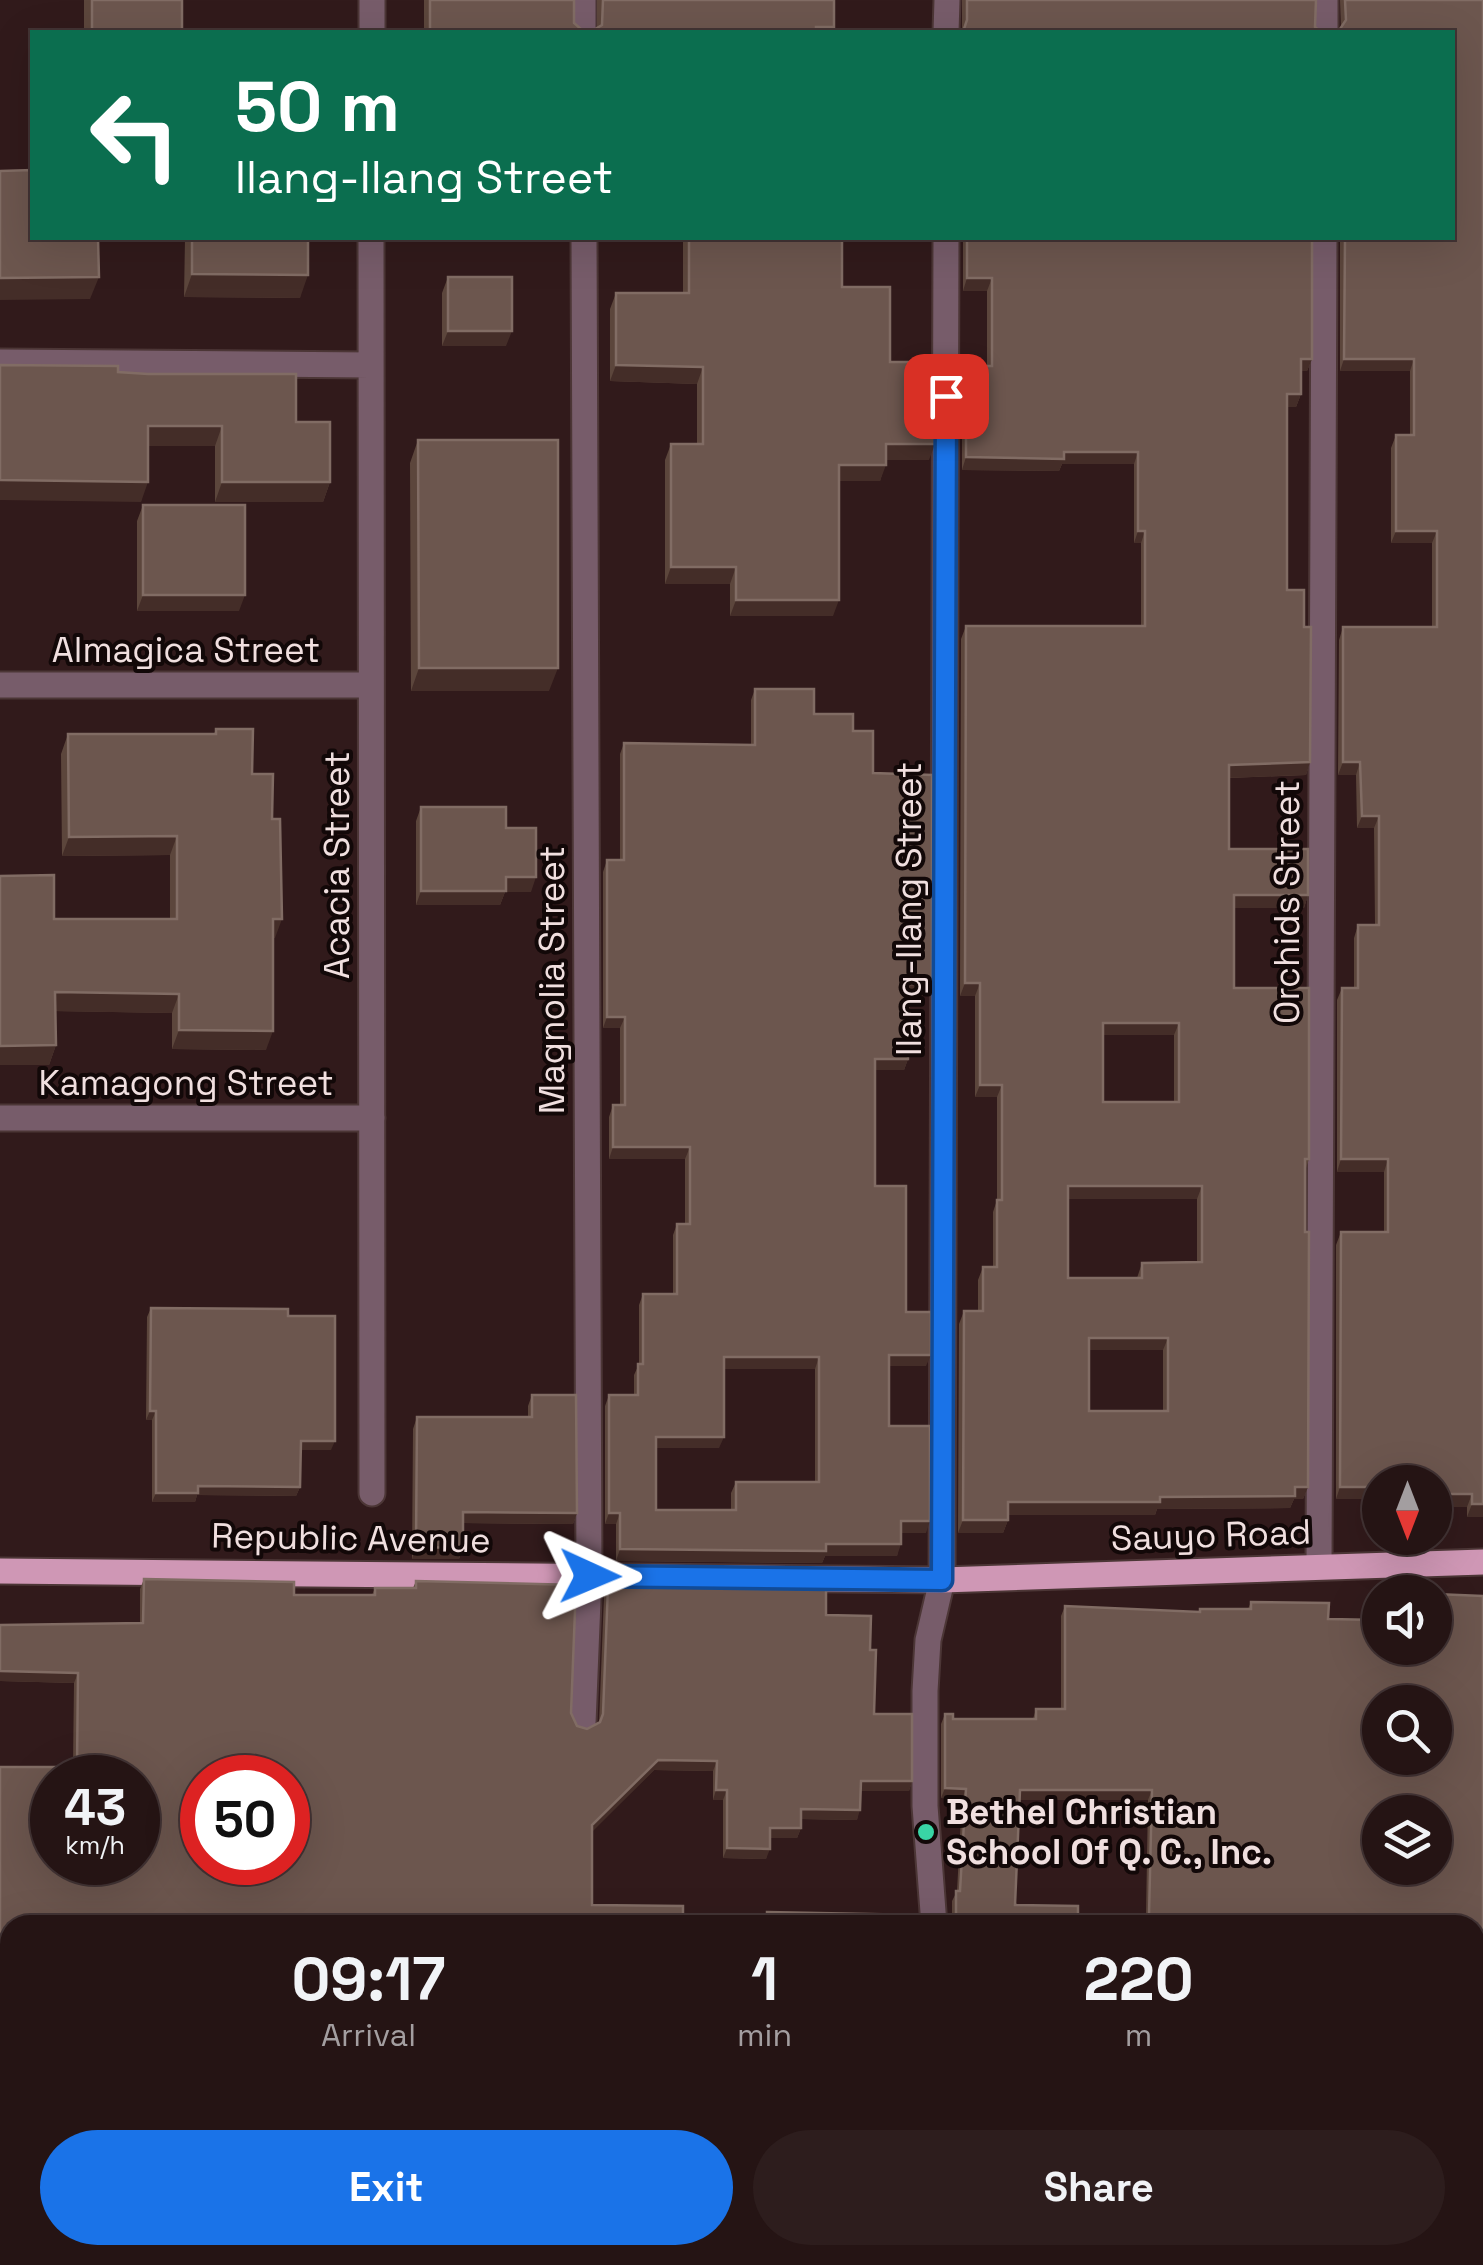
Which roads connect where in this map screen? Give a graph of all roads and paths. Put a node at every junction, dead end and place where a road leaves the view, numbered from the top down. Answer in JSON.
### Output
{"nodes":[{"id":1,"x":372,"y":0,"type":"edge"},
{"id":2,"x":583,"y":0,"type":"edge"},
{"id":3,"x":946,"y":0,"type":"edge"},
{"id":4,"x":1325,"y":0,"type":"edge"},
{"id":5,"x":372,"y":30,"type":"edge"},
{"id":6,"x":583,"y":30,"type":"edge"},
{"id":7,"x":946,"y":30,"type":"edge"},
{"id":8,"x":1325,"y":30,"type":"edge"},
{"id":9,"x":371,"y":240,"type":"edge"},
{"id":10,"x":584,"y":240,"type":"edge"},
{"id":11,"x":946,"y":240,"type":"edge"},
{"id":12,"x":1324,"y":240,"type":"edge"},
{"id":13,"x":0,"y":362,"type":"edge"},
{"id":14,"x":370,"y":365,"type":"junction"},
{"id":15,"x":0,"y":685,"type":"edge"},
{"id":16,"x":371,"y":685,"type":"junction"},
{"id":17,"x":0,"y":1118,"type":"edge"},
{"id":18,"x":372,"y":1118,"type":"junction"},
{"id":19,"x":372,"y":1493,"type":"dead end"},
{"id":20,"x":1483,"y":1562,"type":"edge"},
{"id":21,"x":1319,"y":1566,"type":"junction"},
{"id":22,"x":0,"y":1571,"type":"edge"},
{"id":23,"x":590,"y":1576,"type":"junction"},
{"id":24,"x":942,"y":1580,"type":"junction"},
{"id":25,"x":583,"y":1722,"type":"dead end"},
{"id":26,"x":933,"y":1915,"type":"edge"}],
"edges":[{"from":1,"to":5,"type":"street"},
{"from":2,"to":6,"type":"street"},
{"from":3,"to":7,"type":"street"},
{"from":4,"to":8,"type":"street"},
{"from":9,"to":14,"type":"street","name":"Acacia Street"},
{"from":10,"to":23,"type":"street","name":"Magnolia Street"},
{"from":11,"to":24,"type":"street","name":"Ilang-Ilang Street"},
{"from":12,"to":21,"type":"street","name":"Orchids Street"},
{"from":13,"to":14,"type":"street"},
{"from":14,"to":16,"type":"street","name":"Acacia Street"},
{"from":15,"to":16,"type":"street","name":"Almagica Street"},
{"from":16,"to":18,"type":"street","name":"Acacia Street"},
{"from":17,"to":18,"type":"street","name":"Kamagong Street"},
{"from":18,"to":19,"type":"street","name":"Acacia Street"},
{"from":20,"to":21,"type":"main road","name":"Sauyo Road"},
{"from":21,"to":24,"type":"main road","name":"Sauyo Road"},
{"from":22,"to":23,"type":"main road","name":"Republic Avenue"},
{"from":23,"to":24,"type":"main road","name":"Republic Avenue"},
{"from":23,"to":25,"type":"street","name":"Magnolia Street"},
{"from":24,"to":26,"type":"street","name":"Ilang-Ilang Street"}]}
